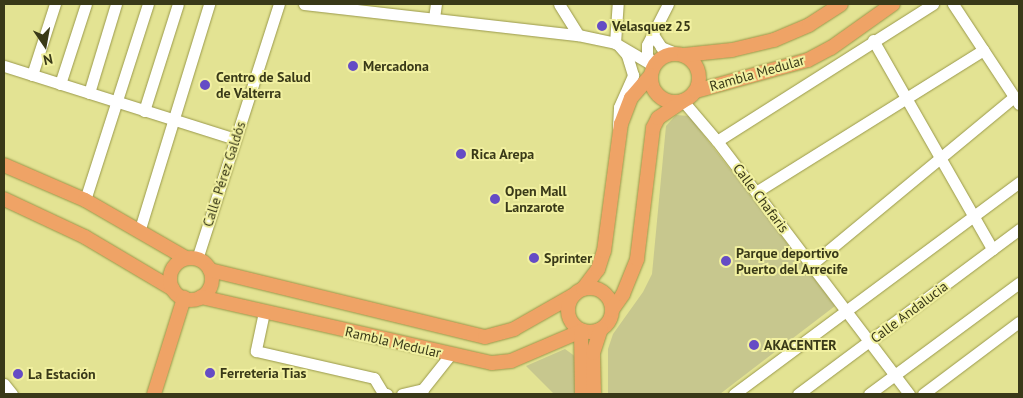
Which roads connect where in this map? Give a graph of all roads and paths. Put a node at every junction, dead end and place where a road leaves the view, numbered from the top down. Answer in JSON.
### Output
{"nodes":[{"id":1,"x":55,"y":4,"type":"edge"},
{"id":2,"x":86,"y":4,"type":"edge"},
{"id":3,"x":116,"y":4,"type":"edge"},
{"id":4,"x":148,"y":4,"type":"edge"},
{"id":5,"x":178,"y":4,"type":"edge"},
{"id":6,"x":209,"y":4,"type":"edge"},
{"id":7,"x":266,"y":4,"type":"edge"},
{"id":8,"x":304,"y":4,"type":"edge"},
{"id":9,"x":436,"y":4,"type":"edge"},
{"id":10,"x":559,"y":4,"type":"edge"},
{"id":11,"x":618,"y":4,"type":"edge"},
{"id":12,"x":668,"y":4,"type":"edge"},
{"id":13,"x":841,"y":4,"type":"edge"},
{"id":14,"x":893,"y":4,"type":"edge"},
{"id":15,"x":932,"y":4,"type":"edge"},
{"id":16,"x":953,"y":4,"type":"edge"},
{"id":17,"x":278,"y":6,"type":"edge"},
{"id":18,"x":370,"y":7,"type":"edge"},
{"id":19,"x":434,"y":18,"type":"junction"},
{"id":20,"x":652,"y":33,"type":"junction"},
{"id":21,"x":578,"y":35,"type":"junction"},
{"id":22,"x":874,"y":40,"type":"junction"},
{"id":23,"x":615,"y":43,"type":"junction"},
{"id":24,"x":982,"y":50,"type":"junction"},
{"id":25,"x":680,"y":54,"type":"junction"},
{"id":26,"x":4,"y":66,"type":"edge"},
{"id":27,"x":652,"y":70,"type":"junction"},
{"id":28,"x":32,"y":75,"type":"junction"},
{"id":29,"x":60,"y":84,"type":"junction"},
{"id":30,"x":696,"y":91,"type":"junction"},
{"id":31,"x":89,"y":93,"type":"junction"},
{"id":32,"x":905,"y":96,"type":"junction"},
{"id":33,"x":115,"y":101,"type":"junction"},
{"id":34,"x":683,"y":101,"type":"junction"},
{"id":35,"x":1017,"y":101,"type":"edge"},
{"id":36,"x":144,"y":111,"type":"junction"},
{"id":37,"x":174,"y":121,"type":"junction"},
{"id":38,"x":235,"y":139,"type":"junction"},
{"id":39,"x":619,"y":139,"type":"junction"},
{"id":40,"x":717,"y":141,"type":"junction"},
{"id":41,"x":941,"y":156,"type":"junction"},
{"id":42,"x":4,"y":165,"type":"edge"},
{"id":43,"x":1019,"y":182,"type":"edge"},
{"id":44,"x":756,"y":192,"type":"junction"},
{"id":45,"x":4,"y":199,"type":"edge"},
{"id":46,"x":84,"y":200,"type":"junction"},
{"id":47,"x":974,"y":216,"type":"junction"},
{"id":48,"x":1019,"y":229,"type":"edge"},
{"id":49,"x":139,"y":232,"type":"junction"},
{"id":50,"x":992,"y":249,"type":"junction"},
{"id":51,"x":192,"y":259,"type":"junction"},
{"id":52,"x":812,"y":264,"type":"junction"},
{"id":53,"x":210,"y":270,"type":"junction"},
{"id":54,"x":1019,"y":282,"type":"edge"},
{"id":55,"x":173,"y":289,"type":"junction"},
{"id":56,"x":578,"y":293,"type":"junction"},
{"id":57,"x":201,"y":297,"type":"junction"},
{"id":58,"x":184,"y":298,"type":"junction"},
{"id":59,"x":612,"y":310,"type":"junction"},
{"id":60,"x":846,"y":310,"type":"junction"},
{"id":61,"x":264,"y":312,"type":"junction"},
{"id":62,"x":1019,"y":322,"type":"edge"},
{"id":63,"x":601,"y":329,"type":"junction"},
{"id":64,"x":581,"y":331,"type":"junction"},
{"id":65,"x":553,"y":341,"type":"junction"},
{"id":66,"x":869,"y":341,"type":"junction"},
{"id":67,"x":580,"y":350,"type":"junction"},
{"id":68,"x":450,"y":355,"type":"junction"},
{"id":69,"x":894,"y":375,"type":"junction"},
{"id":70,"x":4,"y":384,"type":"edge"},
{"id":71,"x":12,"y":394,"type":"edge"},
{"id":72,"x":154,"y":394,"type":"edge"},
{"id":73,"x":387,"y":394,"type":"edge"},
{"id":74,"x":402,"y":394,"type":"edge"},
{"id":75,"x":582,"y":394,"type":"edge"},
{"id":76,"x":594,"y":394,"type":"edge"},
{"id":77,"x":734,"y":394,"type":"edge"},
{"id":78,"x":798,"y":394,"type":"edge"},
{"id":79,"x":868,"y":394,"type":"edge"},
{"id":80,"x":909,"y":394,"type":"edge"},
{"id":81,"x":923,"y":394,"type":"edge"}],
"edges":[{"from":1,"to":28,"type":"street"},
{"from":2,"to":29,"type":"street"},
{"from":3,"to":31,"type":"street"},
{"from":4,"to":33,"type":"street"},
{"from":5,"to":36,"type":"street"},
{"from":6,"to":37,"type":"street"},
{"from":7,"to":17,"type":"street"},
{"from":8,"to":18,"type":"street"},
{"from":9,"to":19,"type":"street"},
{"from":10,"to":21,"type":"street"},
{"from":11,"to":23,"type":"street"},
{"from":12,"to":20,"type":"street"},
{"from":13,"to":25,"type":"main road","name":"Rambla Medular"},
{"from":14,"to":30,"type":"main road","name":"Rambla Medular"},
{"from":15,"to":22,"type":"street"},
{"from":16,"to":24,"type":"street"},
{"from":17,"to":38,"type":"street","name":"Calle Pérez Galdós"},
{"from":18,"to":19,"type":"street"},
{"from":19,"to":21,"type":"street"},
{"from":20,"to":25,"type":"street"},
{"from":20,"to":27,"type":"street"},
{"from":21,"to":23,"type":"street"},
{"from":22,"to":32,"type":"street"},
{"from":22,"to":40,"type":"street"},
{"from":23,"to":27,"type":"street"},
{"from":23,"to":39,"type":"street"},
{"from":24,"to":32,"type":"street"},
{"from":24,"to":35,"type":"street"},
{"from":25,"to":27,"type":"main road"},
{"from":25,"to":30,"type":"main road"},
{"from":26,"to":28,"type":"street"},
{"from":27,"to":34,"type":"main road"},
{"from":27,"to":39,"type":"main road","name":"Rambla Medular"},
{"from":28,"to":29,"type":"street"},
{"from":29,"to":31,"type":"street"},
{"from":30,"to":34,"type":"main road"},
{"from":31,"to":33,"type":"street"},
{"from":32,"to":41,"type":"street"},
{"from":32,"to":44,"type":"street"},
{"from":33,"to":36,"type":"street"},
{"from":33,"to":46,"type":"street"},
{"from":34,"to":40,"type":"street","name":"Calle Chafaris"},
{"from":34,"to":59,"type":"main road"},
{"from":35,"to":41,"type":"street"},
{"from":36,"to":37,"type":"street"},
{"from":37,"to":38,"type":"street"},
{"from":37,"to":49,"type":"street"},
{"from":38,"to":51,"type":"street","name":"Calle Pérez Galdós"},
{"from":39,"to":56,"type":"main road","name":"Rambla Medular"},
{"from":40,"to":44,"type":"street","name":"Calle Chafaris"},
{"from":41,"to":47,"type":"street"},
{"from":41,"to":52,"type":"street"},
{"from":42,"to":46,"type":"main road"},
{"from":43,"to":47,"type":"street"},
{"from":44,"to":52,"type":"street","name":"Calle Chafaris"},
{"from":45,"to":55,"type":"main road"},
{"from":46,"to":49,"type":"main road"},
{"from":47,"to":50,"type":"street"},
{"from":47,"to":60,"type":"street"},
{"from":48,"to":50,"type":"street","name":"Calle Andalucia"},
{"from":49,"to":51,"type":"main road"},
{"from":50,"to":66,"type":"street","name":"Calle Andalucia"},
{"from":51,"to":53,"type":"main road"},
{"from":51,"to":55,"type":"main road"},
{"from":52,"to":60,"type":"street","name":"Calle Chafaris"},
{"from":53,"to":56,"type":"main road","name":"Rambla Medular"},
{"from":53,"to":57,"type":"main road"},
{"from":54,"to":69,"type":"street"},
{"from":55,"to":58,"type":"main road"},
{"from":56,"to":59,"type":"main road"},
{"from":56,"to":64,"type":"main road"},
{"from":57,"to":58,"type":"main road"},
{"from":57,"to":61,"type":"main road","name":"Rambla Medular"},
{"from":58,"to":72,"type":"main road"},
{"from":59,"to":63,"type":"main road"},
{"from":60,"to":66,"type":"street","name":"Calle Chafaris"},
{"from":60,"to":77,"type":"street"},
{"from":61,"to":68,"type":"main road","name":"Rambla Medular"},
{"from":61,"to":73,"type":"street"},
{"from":62,"to":81,"type":"street"},
{"from":63,"to":64,"type":"main road"},
{"from":63,"to":76,"type":"main road"},
{"from":64,"to":65,"type":"main road","name":"Rambla Medular"},
{"from":64,"to":67,"type":"main road"},
{"from":65,"to":67,"type":"main road"},
{"from":65,"to":68,"type":"main road","name":"Rambla Medular"},
{"from":66,"to":69,"type":"street","name":"Calle Chafaris"},
{"from":66,"to":78,"type":"street","name":"Calle Andalucia"},
{"from":67,"to":75,"type":"main road"},
{"from":68,"to":74,"type":"street"},
{"from":69,"to":79,"type":"street"},
{"from":69,"to":80,"type":"street","name":"Calle Chafaris"},
{"from":70,"to":71,"type":"street"}]}
